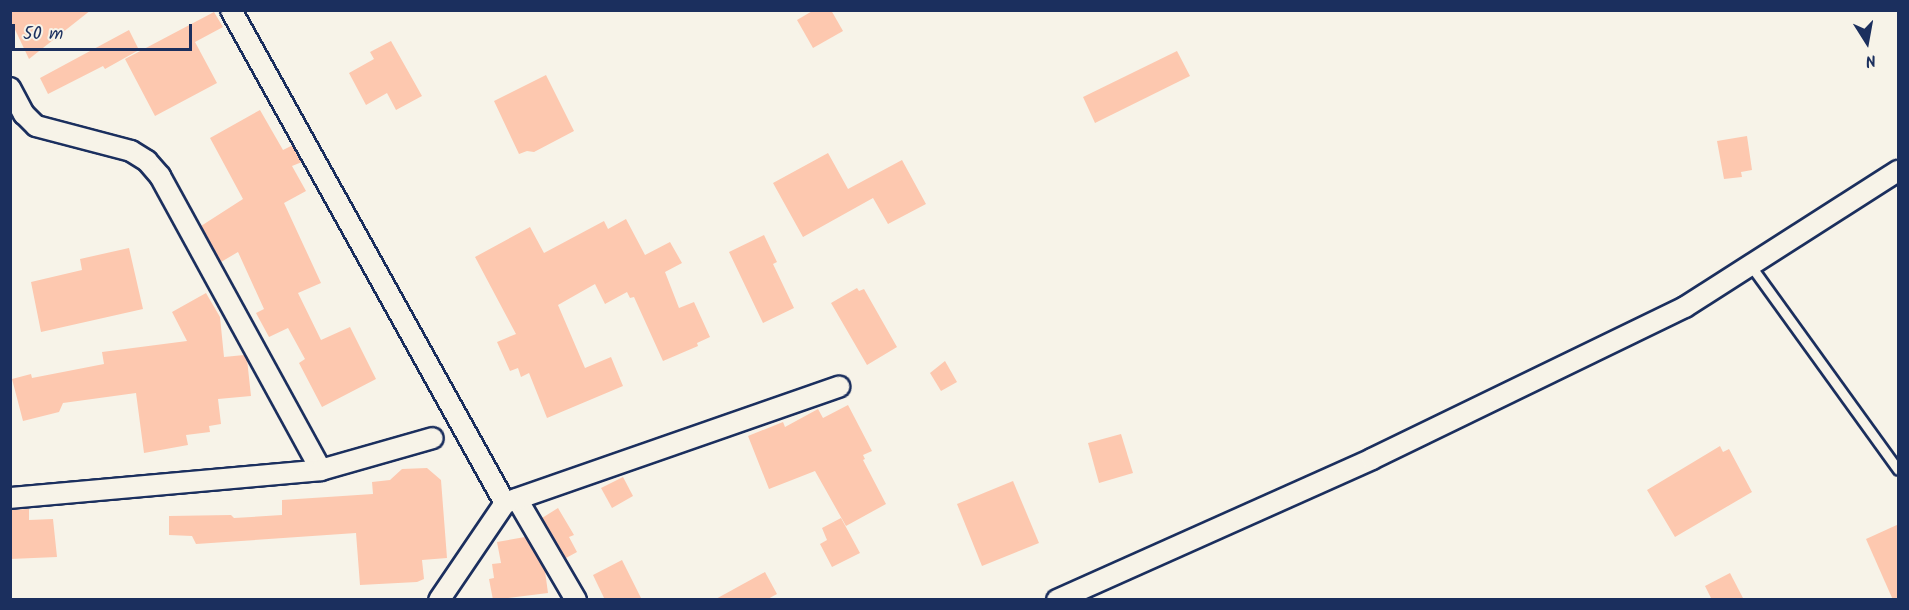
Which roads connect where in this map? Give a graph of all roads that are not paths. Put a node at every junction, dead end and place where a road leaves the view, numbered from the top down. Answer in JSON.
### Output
{"nodes":[{"id":1,"x":231,"y":10,"type":"edge"},
{"id":2,"x":10,"y":87,"type":"edge"},
{"id":3,"x":1899,"y":171,"type":"edge"},
{"id":4,"x":1751,"y":266,"type":"junction"},
{"id":5,"x":839,"y":387,"type":"dead end"},
{"id":6,"x":433,"y":438,"type":"dead end"},
{"id":7,"x":321,"y":470,"type":"junction"},
{"id":8,"x":1899,"y":470,"type":"edge"},
{"id":9,"x":10,"y":498,"type":"edge"},
{"id":10,"x":511,"y":501,"type":"junction"},
{"id":11,"x":439,"y":600,"type":"edge"},
{"id":12,"x":576,"y":600,"type":"edge"},
{"id":13,"x":1057,"y":600,"type":"edge"}],
"edges":[{"from":1,"to":10,"type":"street"},
{"from":2,"to":7,"type":"street"},
{"from":3,"to":4,"type":"street"},
{"from":4,"to":8,"type":"lane"},
{"from":4,"to":13,"type":"street"},
{"from":5,"to":10,"type":"street"},
{"from":6,"to":7,"type":"street"},
{"from":7,"to":9,"type":"street"},
{"from":10,"to":11,"type":"street"},
{"from":10,"to":12,"type":"street"}]}
